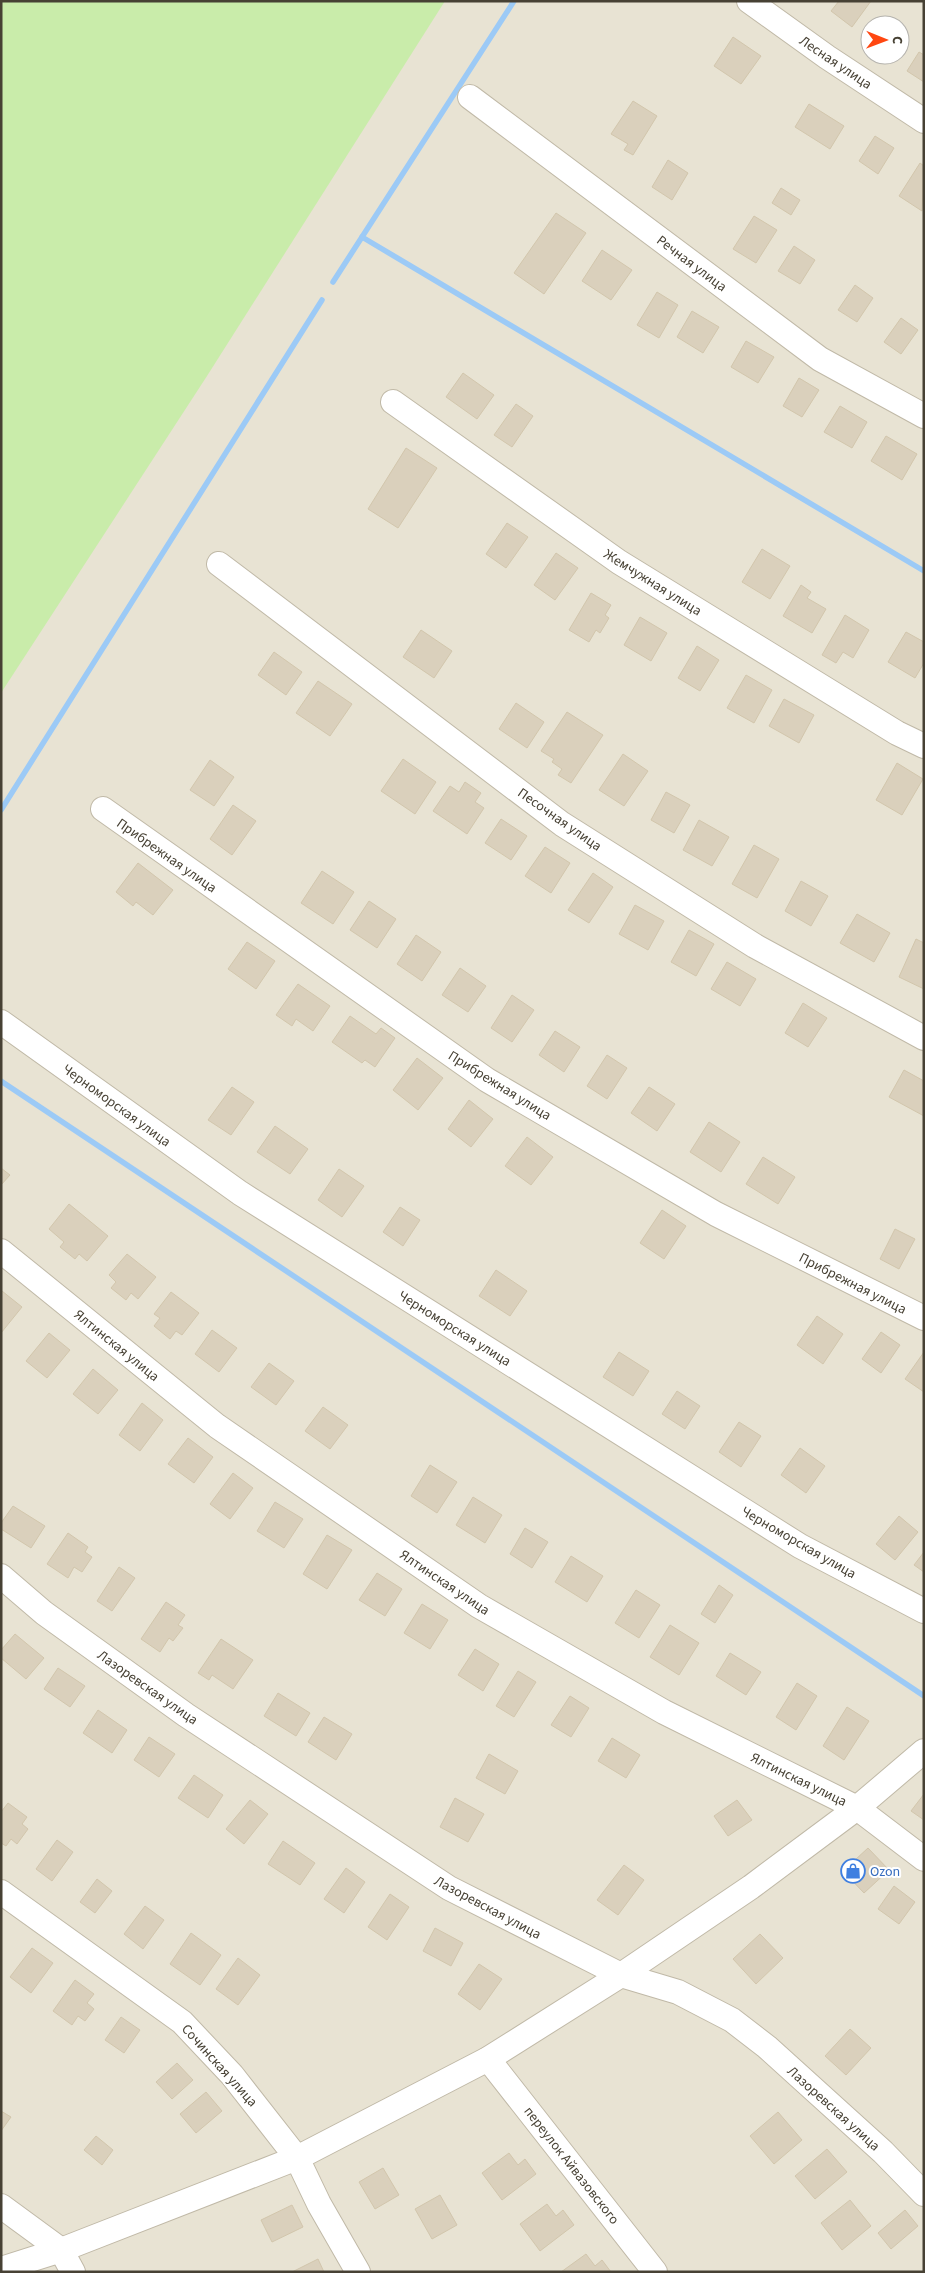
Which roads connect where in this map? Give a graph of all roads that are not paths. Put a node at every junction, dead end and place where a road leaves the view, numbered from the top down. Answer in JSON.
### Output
{"nodes":[{"id":1,"x":749,"y":1,"type":"edge"},
{"id":2,"x":470,"y":97,"type":"dead end"},
{"id":3,"x":924,"y":121,"type":"edge"},
{"id":4,"x":393,"y":402,"type":"dead end"},
{"id":5,"x":924,"y":416,"type":"edge"},
{"id":6,"x":219,"y":564,"type":"dead end"},
{"id":7,"x":924,"y":746,"type":"edge"},
{"id":8,"x":103,"y":809,"type":"dead end"},
{"id":9,"x":1,"y":1022,"type":"edge"},
{"id":10,"x":924,"y":1038,"type":"edge"},
{"id":11,"x":1,"y":1251,"type":"edge"},
{"id":12,"x":924,"y":1318,"type":"edge"},
{"id":13,"x":1,"y":1576,"type":"edge"},
{"id":14,"x":924,"y":1611,"type":"edge"},
{"id":15,"x":924,"y":1751,"type":"edge"},
{"id":16,"x":857,"y":1808,"type":"junction"},
{"id":17,"x":924,"y":1859,"type":"edge"},
{"id":18,"x":1,"y":1892,"type":"edge"},
{"id":19,"x":621,"y":1975,"type":"junction"},
{"id":20,"x":488,"y":2058,"type":"junction"},
{"id":21,"x":297,"y":2158,"type":"junction"},
{"id":22,"x":924,"y":2194,"type":"edge"},
{"id":23,"x":1,"y":2206,"type":"edge"},
{"id":24,"x":61,"y":2250,"type":"junction"},
{"id":25,"x":1,"y":2269,"type":"edge"},
{"id":26,"x":72,"y":2272,"type":"edge"},
{"id":27,"x":358,"y":2272,"type":"edge"},
{"id":28,"x":655,"y":2272,"type":"edge"}],
"edges":[{"from":1,"to":3,"type":"street","name":"Лесная улица"},
{"from":2,"to":5,"type":"street","name":"Речная улица"},
{"from":4,"to":7,"type":"street","name":"Жемчужная улица"},
{"from":6,"to":10,"type":"street","name":"Песочная улица"},
{"from":8,"to":12,"type":"street","name":"Прибрежная улица"},
{"from":9,"to":14,"type":"street","name":"Черноморская улица"},
{"from":11,"to":16,"type":"street","name":"Ялтинская улица"},
{"from":13,"to":19,"type":"street","name":"Лазоревская улица"},
{"from":15,"to":16,"type":"street"},
{"from":16,"to":17,"type":"street","name":"Ялтинская улица"},
{"from":16,"to":19,"type":"street"},
{"from":18,"to":21,"type":"street","name":"Сочинская улица"},
{"from":19,"to":20,"type":"street"},
{"from":19,"to":22,"type":"street","name":"Лазоревская улица"},
{"from":20,"to":21,"type":"street"},
{"from":20,"to":28,"type":"street","name":"переулок Айвазовского"},
{"from":21,"to":24,"type":"street"},
{"from":21,"to":27,"type":"street","name":"Сочинская улица"},
{"from":23,"to":24,"type":"street"},
{"from":24,"to":25,"type":"street"},
{"from":24,"to":26,"type":"street"}]}
